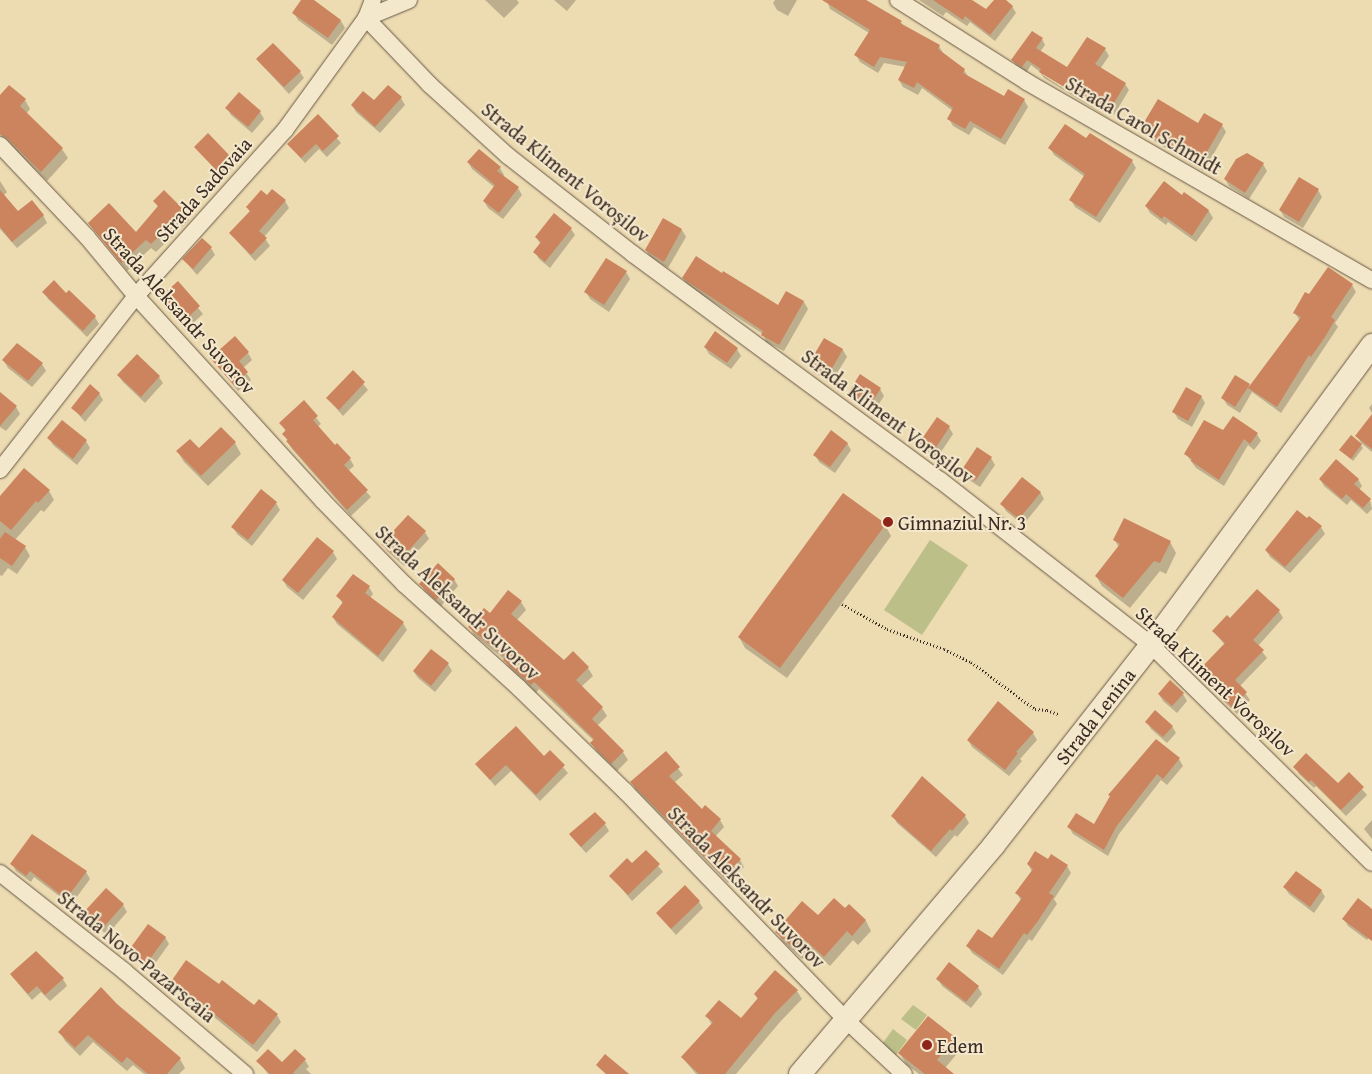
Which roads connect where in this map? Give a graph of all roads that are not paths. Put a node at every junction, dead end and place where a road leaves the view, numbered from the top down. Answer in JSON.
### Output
{"nodes":[{"id":1,"x":372,"y":0,"type":"edge"},
{"id":2,"x":409,"y":0,"type":"edge"},
{"id":3,"x":898,"y":0,"type":"edge"},
{"id":4,"x":366,"y":18,"type":"junction"},
{"id":5,"x":0,"y":145,"type":"edge"},
{"id":6,"x":1372,"y":280,"type":"edge"},
{"id":7,"x":136,"y":296,"type":"junction"},
{"id":8,"x":1372,"y":345,"type":"edge"},
{"id":9,"x":0,"y":470,"type":"edge"},
{"id":10,"x":1151,"y":645,"type":"junction"},
{"id":11,"x":1372,"y":862,"type":"edge"},
{"id":12,"x":0,"y":873,"type":"edge"},
{"id":13,"x":846,"y":1020,"type":"junction"},
{"id":14,"x":245,"y":1074,"type":"edge"},
{"id":15,"x":800,"y":1074,"type":"edge"},
{"id":16,"x":904,"y":1074,"type":"edge"}],
"edges":[{"from":1,"to":4,"type":"street","name":"Strada Sadovaia"},
{"from":2,"to":4,"type":"street"},
{"from":3,"to":6,"type":"street","name":"Strada Carol Schmidt"},
{"from":4,"to":7,"type":"street","name":"Strada Sadovaia"},
{"from":4,"to":10,"type":"street","name":"Strada Kliment Voroșilov"},
{"from":5,"to":7,"type":"street","name":"Strada Aleksandr Suvorov"},
{"from":7,"to":9,"type":"street","name":"Strada Sadovaia"},
{"from":7,"to":13,"type":"street","name":"Strada Aleksandr Suvorov"},
{"from":8,"to":10,"type":"street","name":"Strada Lenina"},
{"from":10,"to":11,"type":"street","name":"Strada Kliment Voroșilov"},
{"from":10,"to":13,"type":"street","name":"Strada Lenina"},
{"from":12,"to":14,"type":"street","name":"Strada Novo-Pazarscaia"},
{"from":13,"to":15,"type":"street","name":"Strada Lenina"},
{"from":13,"to":16,"type":"street","name":"Strada Aleksandr Suvorov"}]}
